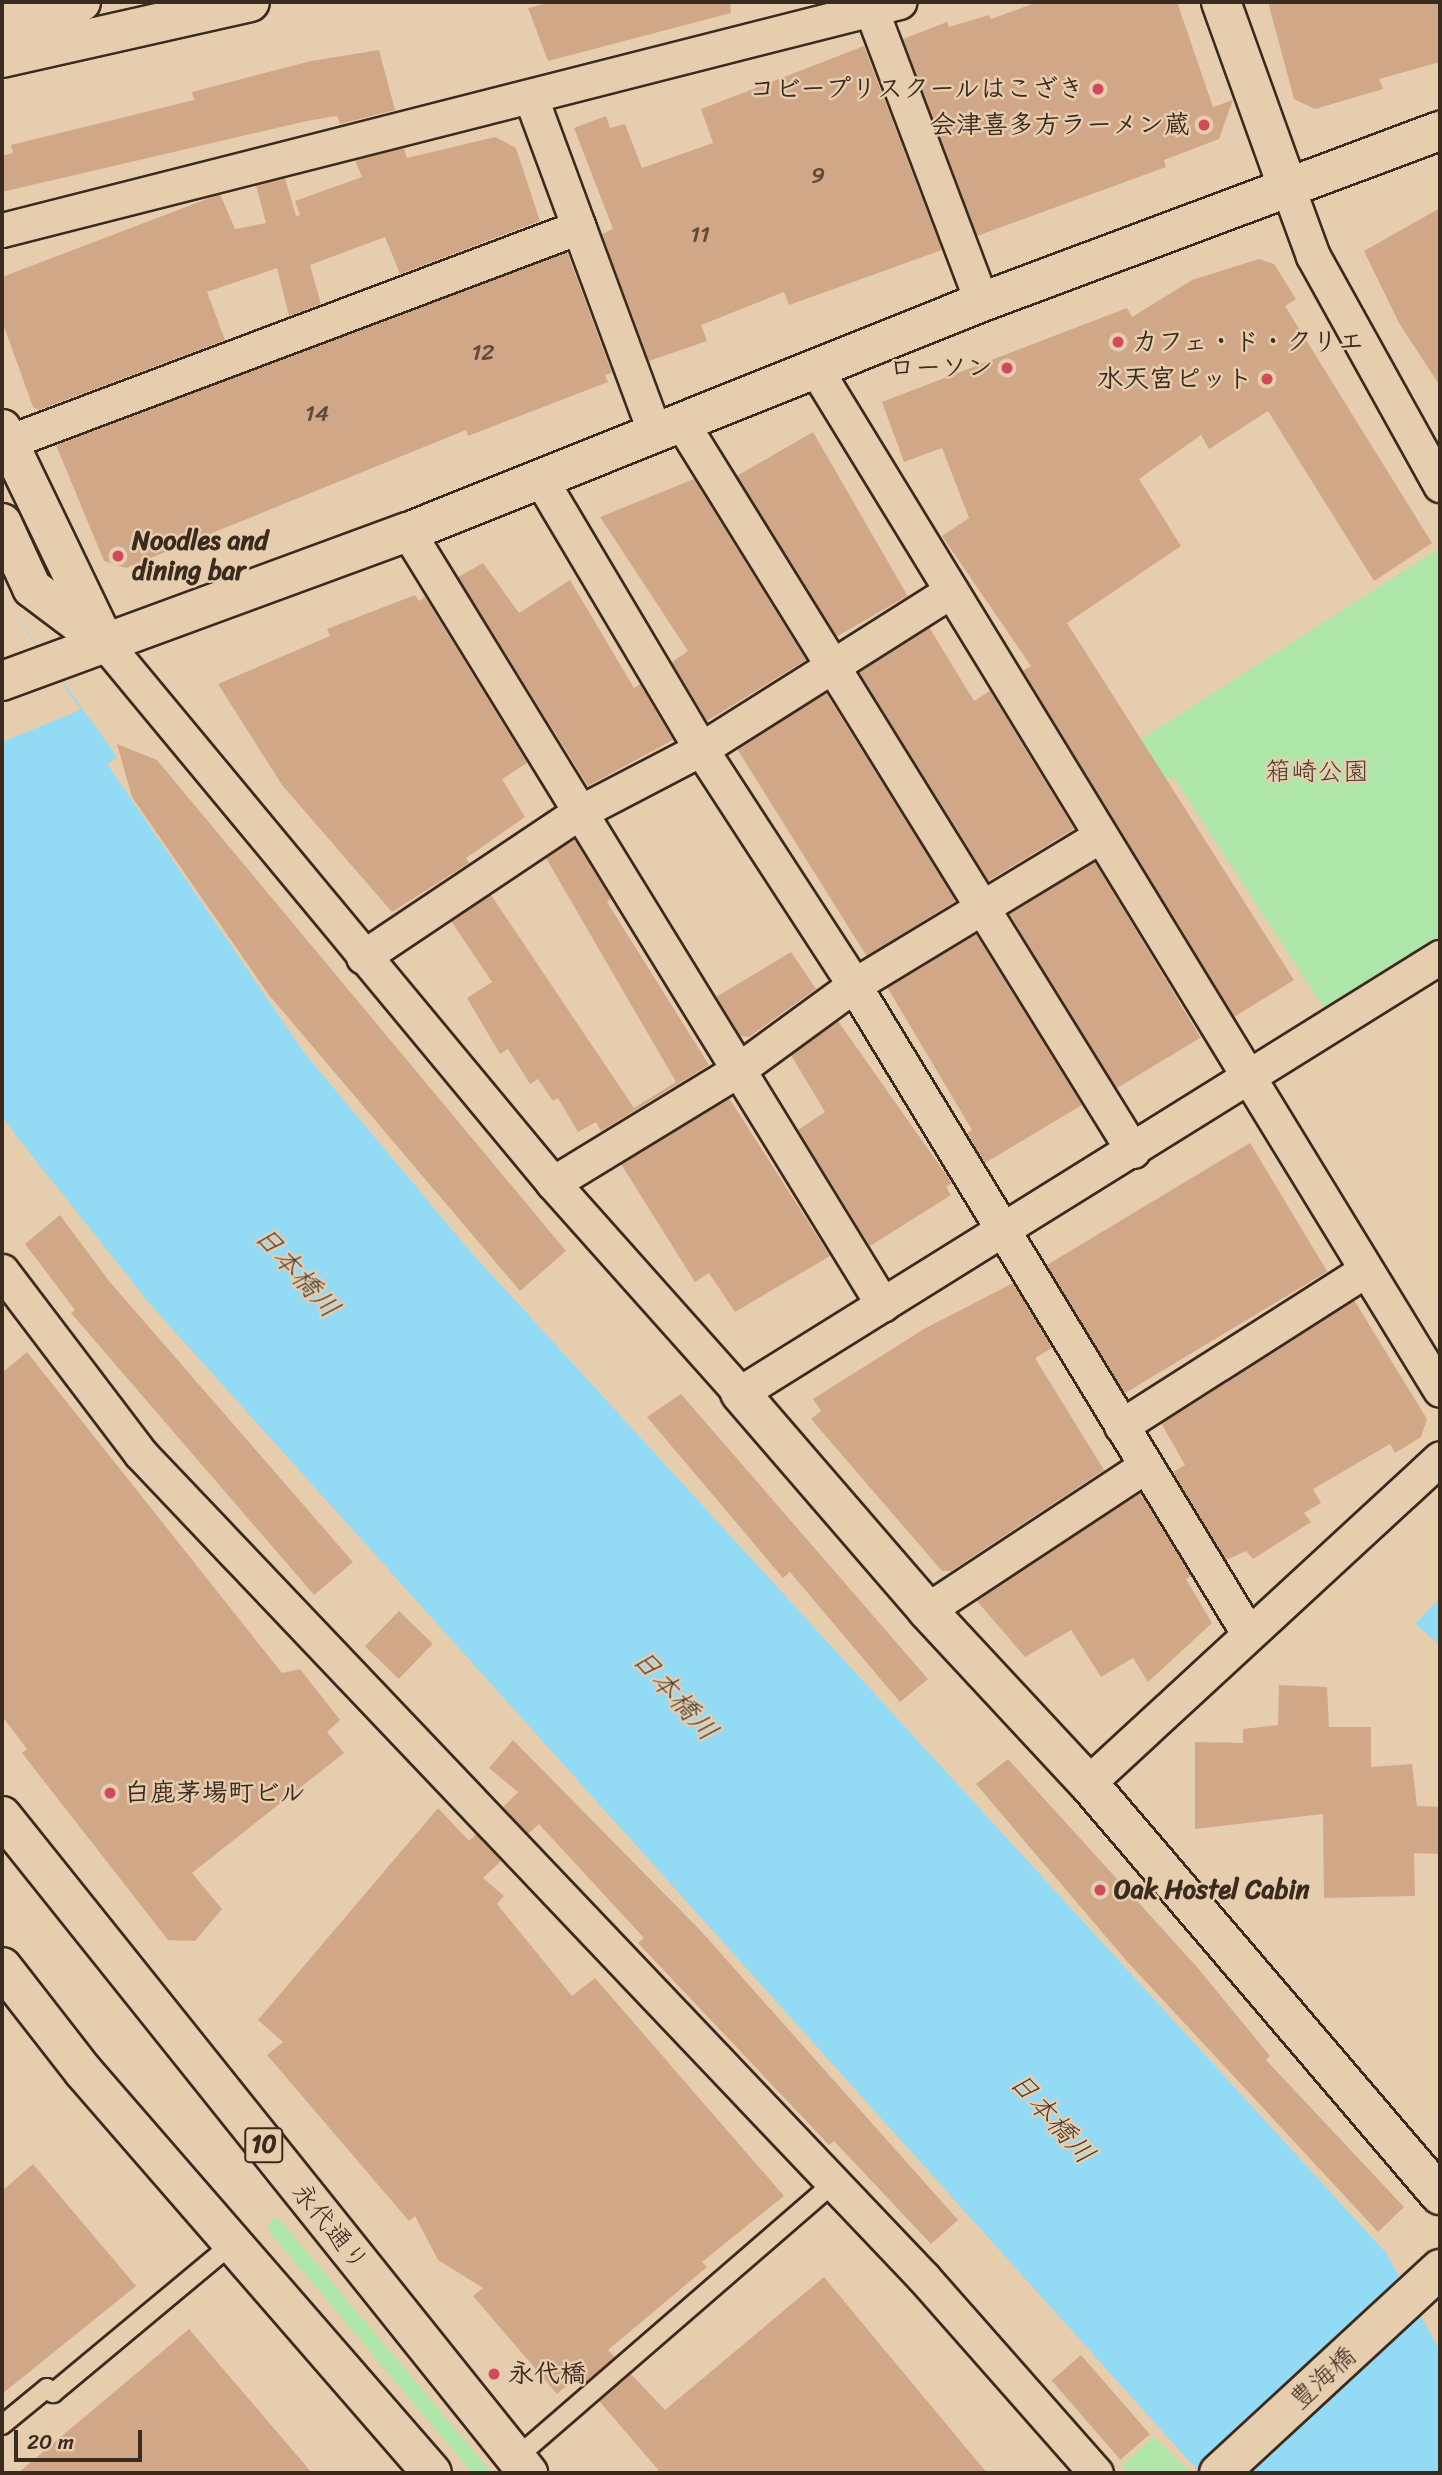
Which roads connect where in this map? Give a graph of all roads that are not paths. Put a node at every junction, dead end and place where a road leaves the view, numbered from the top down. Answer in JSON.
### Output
{"nodes":[{"id":1,"x":176,"y":2,"type":"edge"},
{"id":2,"x":250,"y":2,"type":"edge"},
{"id":3,"x":1221,"y":2,"type":"edge"},
{"id":4,"x":885,"y":5,"type":"edge"},
{"id":5,"x":86,"y":12,"type":"edge"},
{"id":6,"x":2,"y":20,"type":"edge"},
{"id":7,"x":2,"y":44,"type":"edge"},
{"id":8,"x":2,"y":58,"type":"edge"},
{"id":9,"x":531,"y":98,"type":"junction"},
{"id":10,"x":1440,"y":131,"type":"edge"},
{"id":11,"x":1287,"y":185,"type":"junction"},
{"id":12,"x":579,"y":227,"type":"junction"},
{"id":13,"x":2,"y":230,"type":"edge"},
{"id":14,"x":982,"y":302,"type":"junction"},
{"id":15,"x":817,"y":371,"type":"junction"},
{"id":16,"x":667,"y":426,"type":"junction"},
{"id":17,"x":5,"y":435,"type":"edge"},
{"id":18,"x":540,"y":478,"type":"junction"},
{"id":19,"x":1440,"y":485,"type":"edge"},
{"id":20,"x":2,"y":523,"type":"edge"},
{"id":21,"x":408,"y":532,"type":"junction"},
{"id":22,"x":951,"y":591,"type":"junction"},
{"id":23,"x":105,"y":643,"type":"junction"},
{"id":24,"x":830,"y":667,"type":"junction"},
{"id":25,"x":2,"y":681,"type":"edge"},
{"id":26,"x":701,"y":748,"type":"junction"},
{"id":27,"x":580,"y":812,"type":"junction"},
{"id":28,"x":1100,"y":836,"type":"junction"},
{"id":29,"x":984,"y":905,"type":"junction"},
{"id":30,"x":363,"y":957,"type":"junction"},
{"id":31,"x":1440,"y":957,"type":"edge"},
{"id":32,"x":854,"y":985,"type":"junction"},
{"id":33,"x":738,"y":1070,"type":"junction"},
{"id":34,"x":1248,"y":1078,"type":"junction"},
{"id":35,"x":1133,"y":1151,"type":"junction"},
{"id":36,"x":552,"y":1182,"type":"junction"},
{"id":37,"x":1002,"y":1232,"type":"junction"},
{"id":38,"x":1366,"y":1270,"type":"junction"},
{"id":39,"x":2,"y":1272,"type":"edge"},
{"id":40,"x":883,"y":1305,"type":"junction"},
{"id":41,"x":1440,"y":1390,"type":"edge"},
{"id":42,"x":740,"y":1394,"type":"junction"},
{"id":43,"x":1121,"y":1426,"type":"junction"},
{"id":44,"x":1440,"y":1458,"type":"edge"},
{"id":45,"x":1145,"y":1466,"type":"junction"},
{"id":46,"x":927,"y":1610,"type":"junction"},
{"id":47,"x":1248,"y":1633,"type":"junction"},
{"id":48,"x":1088,"y":1783,"type":"junction"},
{"id":49,"x":2,"y":1816,"type":"edge"},
{"id":50,"x":2,"y":1967,"type":"edge"},
{"id":51,"x":831,"y":2185,"type":"junction"},
{"id":52,"x":1440,"y":2195,"type":"edge"},
{"id":53,"x":232,"y":2244,"type":"junction"},
{"id":54,"x":1434,"y":2276,"type":"edge"},
{"id":55,"x":2,"y":2425,"type":"edge"},
{"id":56,"x":522,"y":2465,"type":"edge"},
{"id":57,"x":432,"y":2473,"type":"edge"},
{"id":58,"x":1096,"y":2473,"type":"edge"},
{"id":59,"x":1219,"y":2473,"type":"edge"}],
"edges":[{"from":1,"to":5,"type":"main road"},
{"from":2,"to":8,"type":"main road"},
{"from":3,"to":11,"type":"main road"},
{"from":4,"to":9,"type":"street"},
{"from":4,"to":14,"type":"street"},
{"from":5,"to":6,"type":"main road"},
{"from":5,"to":7,"type":"main road"},
{"from":9,"to":12,"type":"street"},
{"from":9,"to":13,"type":"street"},
{"from":10,"to":11,"type":"main road"},
{"from":11,"to":14,"type":"main road"},
{"from":11,"to":19,"type":"street"},
{"from":12,"to":16,"type":"street"},
{"from":12,"to":17,"type":"street"},
{"from":14,"to":15,"type":"main road"},
{"from":15,"to":16,"type":"main road"},
{"from":15,"to":22,"type":"street"},
{"from":16,"to":18,"type":"main road"},
{"from":16,"to":24,"type":"street"},
{"from":17,"to":23,"type":"main road"},
{"from":18,"to":21,"type":"main road"},
{"from":18,"to":26,"type":"street"},
{"from":20,"to":23,"type":"main road"},
{"from":21,"to":23,"type":"main road"},
{"from":21,"to":27,"type":"street"},
{"from":22,"to":24,"type":"street"},
{"from":22,"to":28,"type":"street"},
{"from":23,"to":25,"type":"main road"},
{"from":23,"to":30,"type":"street"},
{"from":24,"to":26,"type":"street"},
{"from":24,"to":29,"type":"street"},
{"from":26,"to":27,"type":"street"},
{"from":26,"to":32,"type":"street"},
{"from":27,"to":30,"type":"street"},
{"from":27,"to":33,"type":"street"},
{"from":28,"to":29,"type":"street"},
{"from":28,"to":34,"type":"street"},
{"from":29,"to":32,"type":"street"},
{"from":29,"to":35,"type":"street"},
{"from":30,"to":36,"type":"street"},
{"from":31,"to":34,"type":"street"},
{"from":32,"to":33,"type":"street"},
{"from":32,"to":37,"type":"street"},
{"from":33,"to":36,"type":"street"},
{"from":33,"to":40,"type":"street"},
{"from":34,"to":35,"type":"street"},
{"from":34,"to":38,"type":"street"},
{"from":35,"to":37,"type":"street"},
{"from":36,"to":42,"type":"street"},
{"from":37,"to":40,"type":"street"},
{"from":37,"to":43,"type":"street"},
{"from":38,"to":41,"type":"street"},
{"from":38,"to":43,"type":"street"},
{"from":39,"to":51,"type":"street"},
{"from":40,"to":42,"type":"street"},
{"from":42,"to":46,"type":"main road"},
{"from":43,"to":45,"type":"street"},
{"from":44,"to":47,"type":"street"},
{"from":45,"to":46,"type":"street"},
{"from":45,"to":47,"type":"street"},
{"from":46,"to":48,"type":"main road"},
{"from":47,"to":48,"type":"street"},
{"from":48,"to":52,"type":"main road"},
{"from":49,"to":56,"type":"main road","name":"永代通り","number":"10"},
{"from":50,"to":53,"type":"main road"},
{"from":51,"to":56,"type":"lane"},
{"from":51,"to":58,"type":"street"},
{"from":53,"to":55,"type":"lane"},
{"from":53,"to":57,"type":"main road"},
{"from":54,"to":59,"type":"main road","name":"豊海橋"}]}
